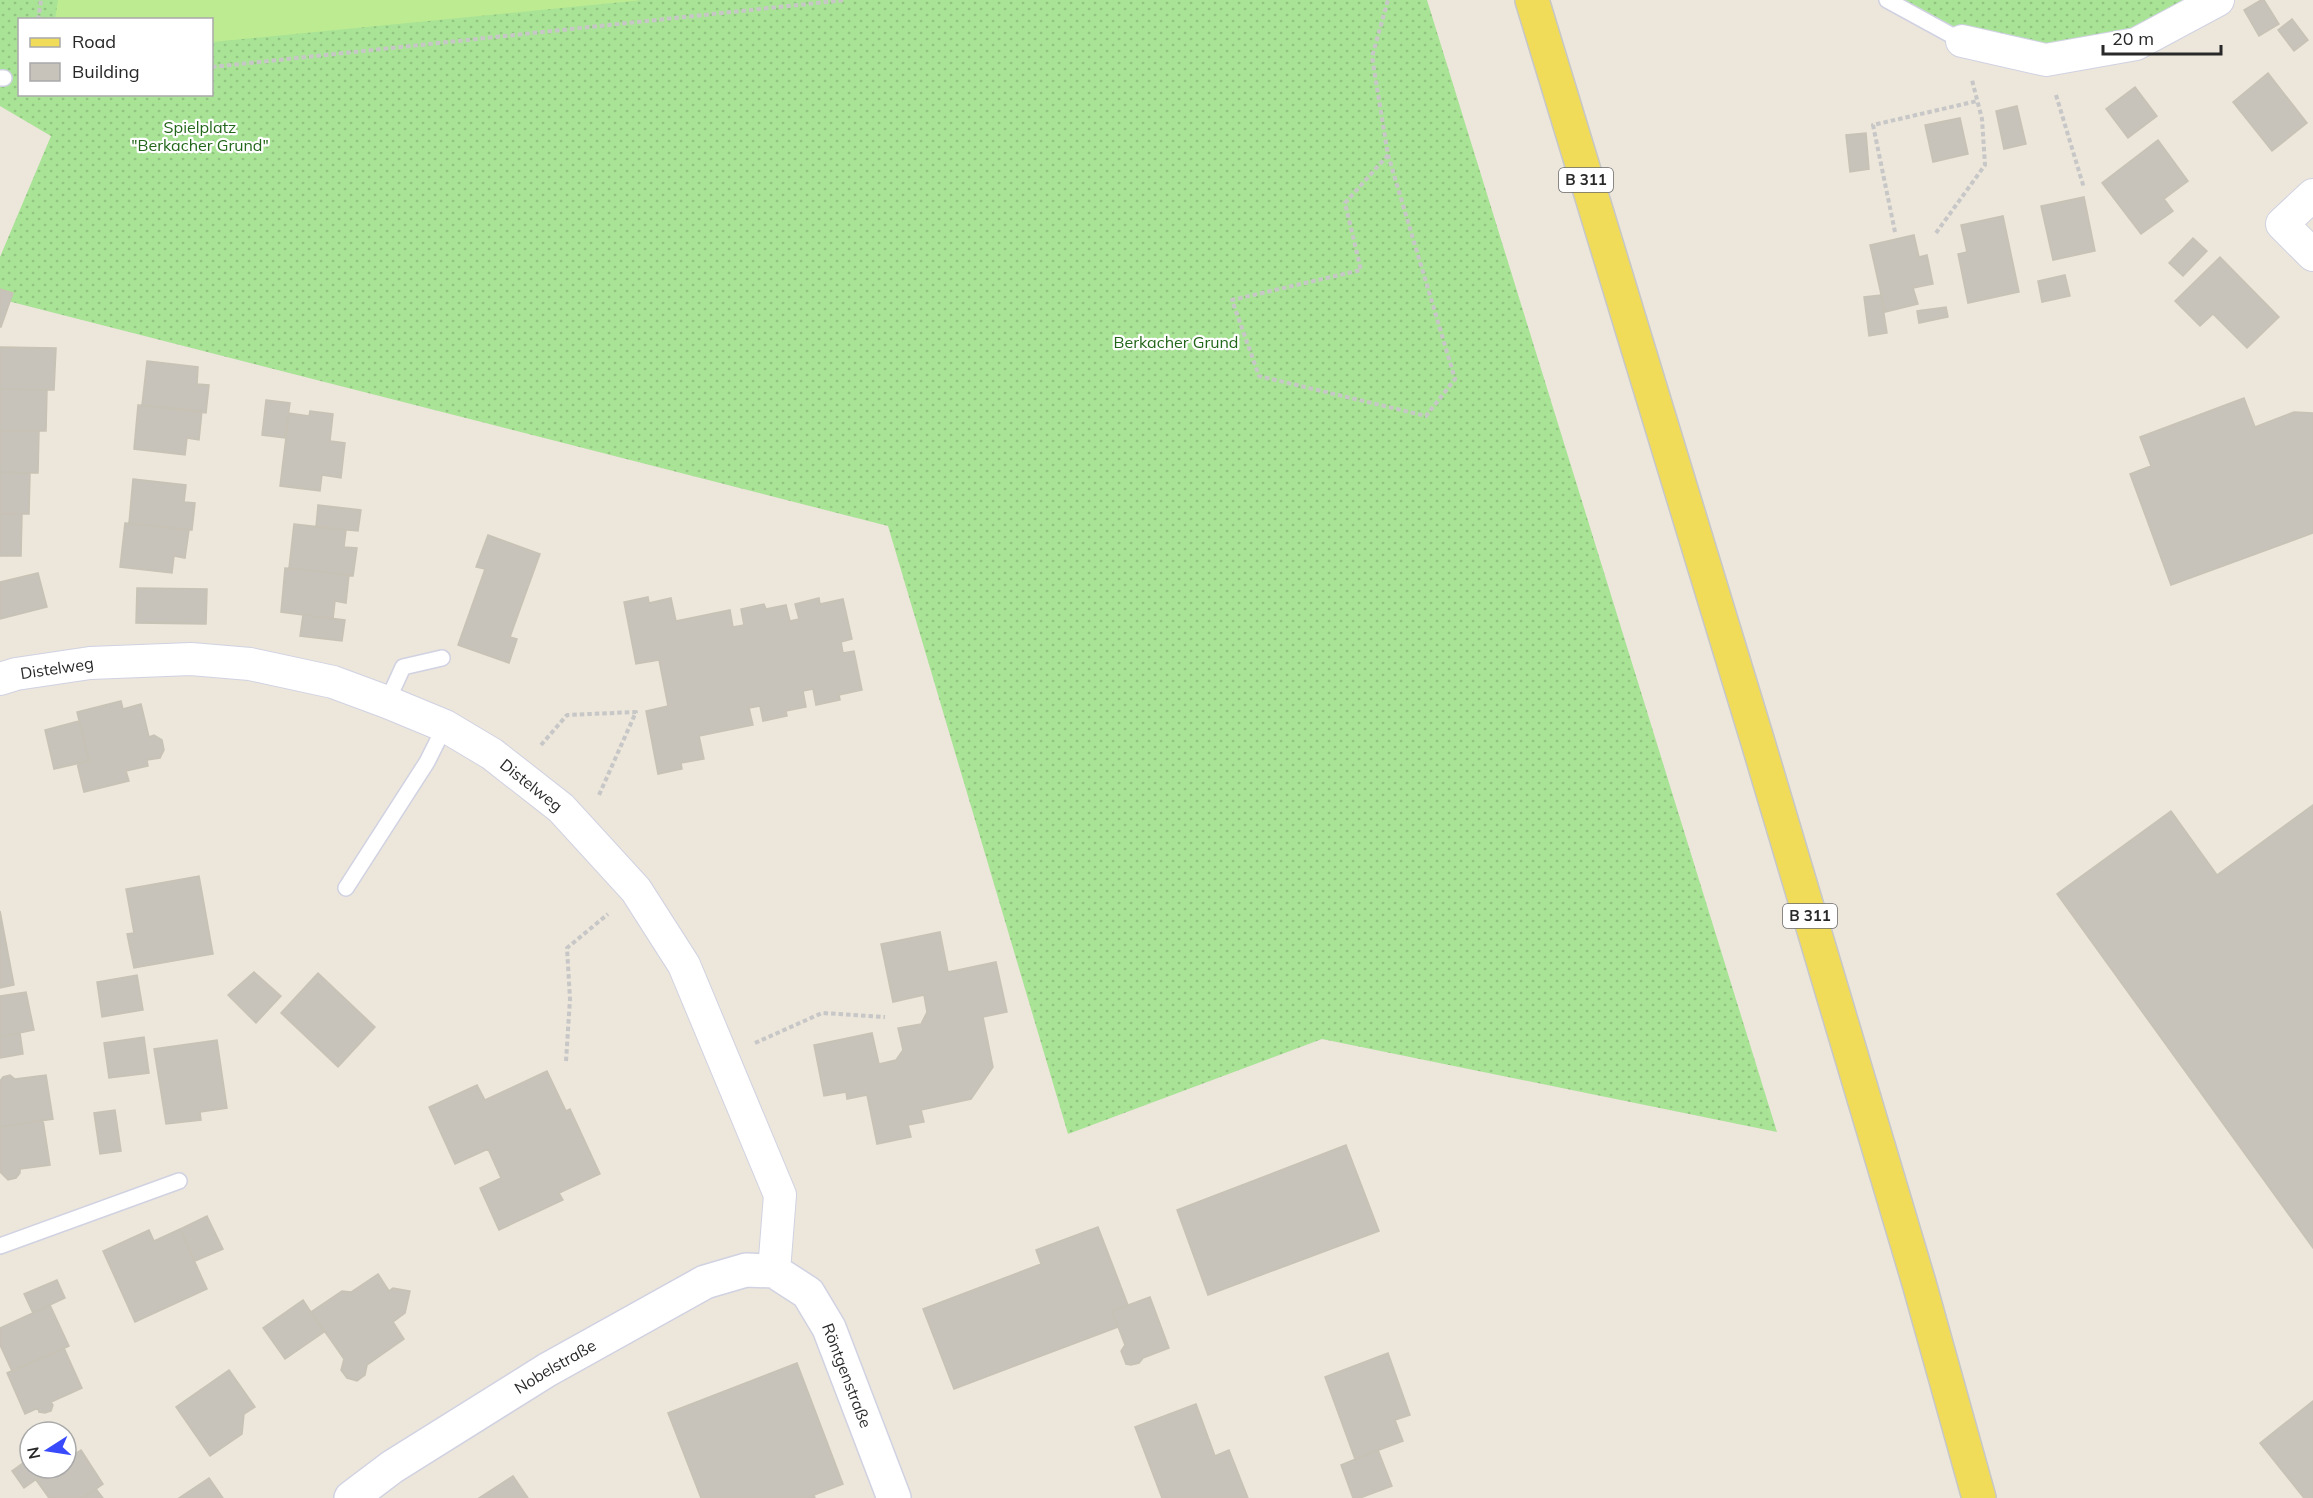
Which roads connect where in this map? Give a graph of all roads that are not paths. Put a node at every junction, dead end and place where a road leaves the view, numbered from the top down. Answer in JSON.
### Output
{"nodes":[{"id":1,"x":1887,"y":0,"type":"edge"},
{"id":2,"x":2218,"y":0,"type":"edge"},
{"id":3,"x":1535,"y":12,"type":"edge"},
{"id":4,"x":1962,"y":41,"type":"joint"},
{"id":5,"x":2313,"y":195,"type":"edge"},
{"id":6,"x":2313,"y":255,"type":"edge"},
{"id":7,"x":442,"y":658,"type":"dead end"},
{"id":8,"x":0,"y":679,"type":"edge"},
{"id":9,"x":387,"y":702,"type":"junction"},
{"id":10,"x":445,"y":726,"type":"junction"},
{"id":11,"x":346,"y":888,"type":"dead end"},
{"id":12,"x":178,"y":1181,"type":"dead end"},
{"id":13,"x":0,"y":1246,"type":"edge"},
{"id":14,"x":774,"y":1271,"type":"junction"},
{"id":15,"x":351,"y":1498,"type":"edge"},
{"id":16,"x":894,"y":1498,"type":"edge"},
{"id":17,"x":1979,"y":1498,"type":"edge"}],
"edges":[{"from":1,"to":4,"type":"lane"},
{"from":2,"to":4,"type":"street"},
{"from":3,"to":17,"type":"main road","number":"B 311"},
{"from":5,"to":6,"type":"street"},
{"from":7,"to":9,"type":"lane"},
{"from":8,"to":9,"type":"street","name":"Distelweg"},
{"from":9,"to":10,"type":"street","name":"Distelweg"},
{"from":10,"to":11,"type":"lane"},
{"from":10,"to":14,"type":"street","name":"Distelweg"},
{"from":12,"to":13,"type":"lane"},
{"from":14,"to":15,"type":"street","name":"Nobelstraße"},
{"from":14,"to":16,"type":"street","name":"Röntgenstraße"}]}
